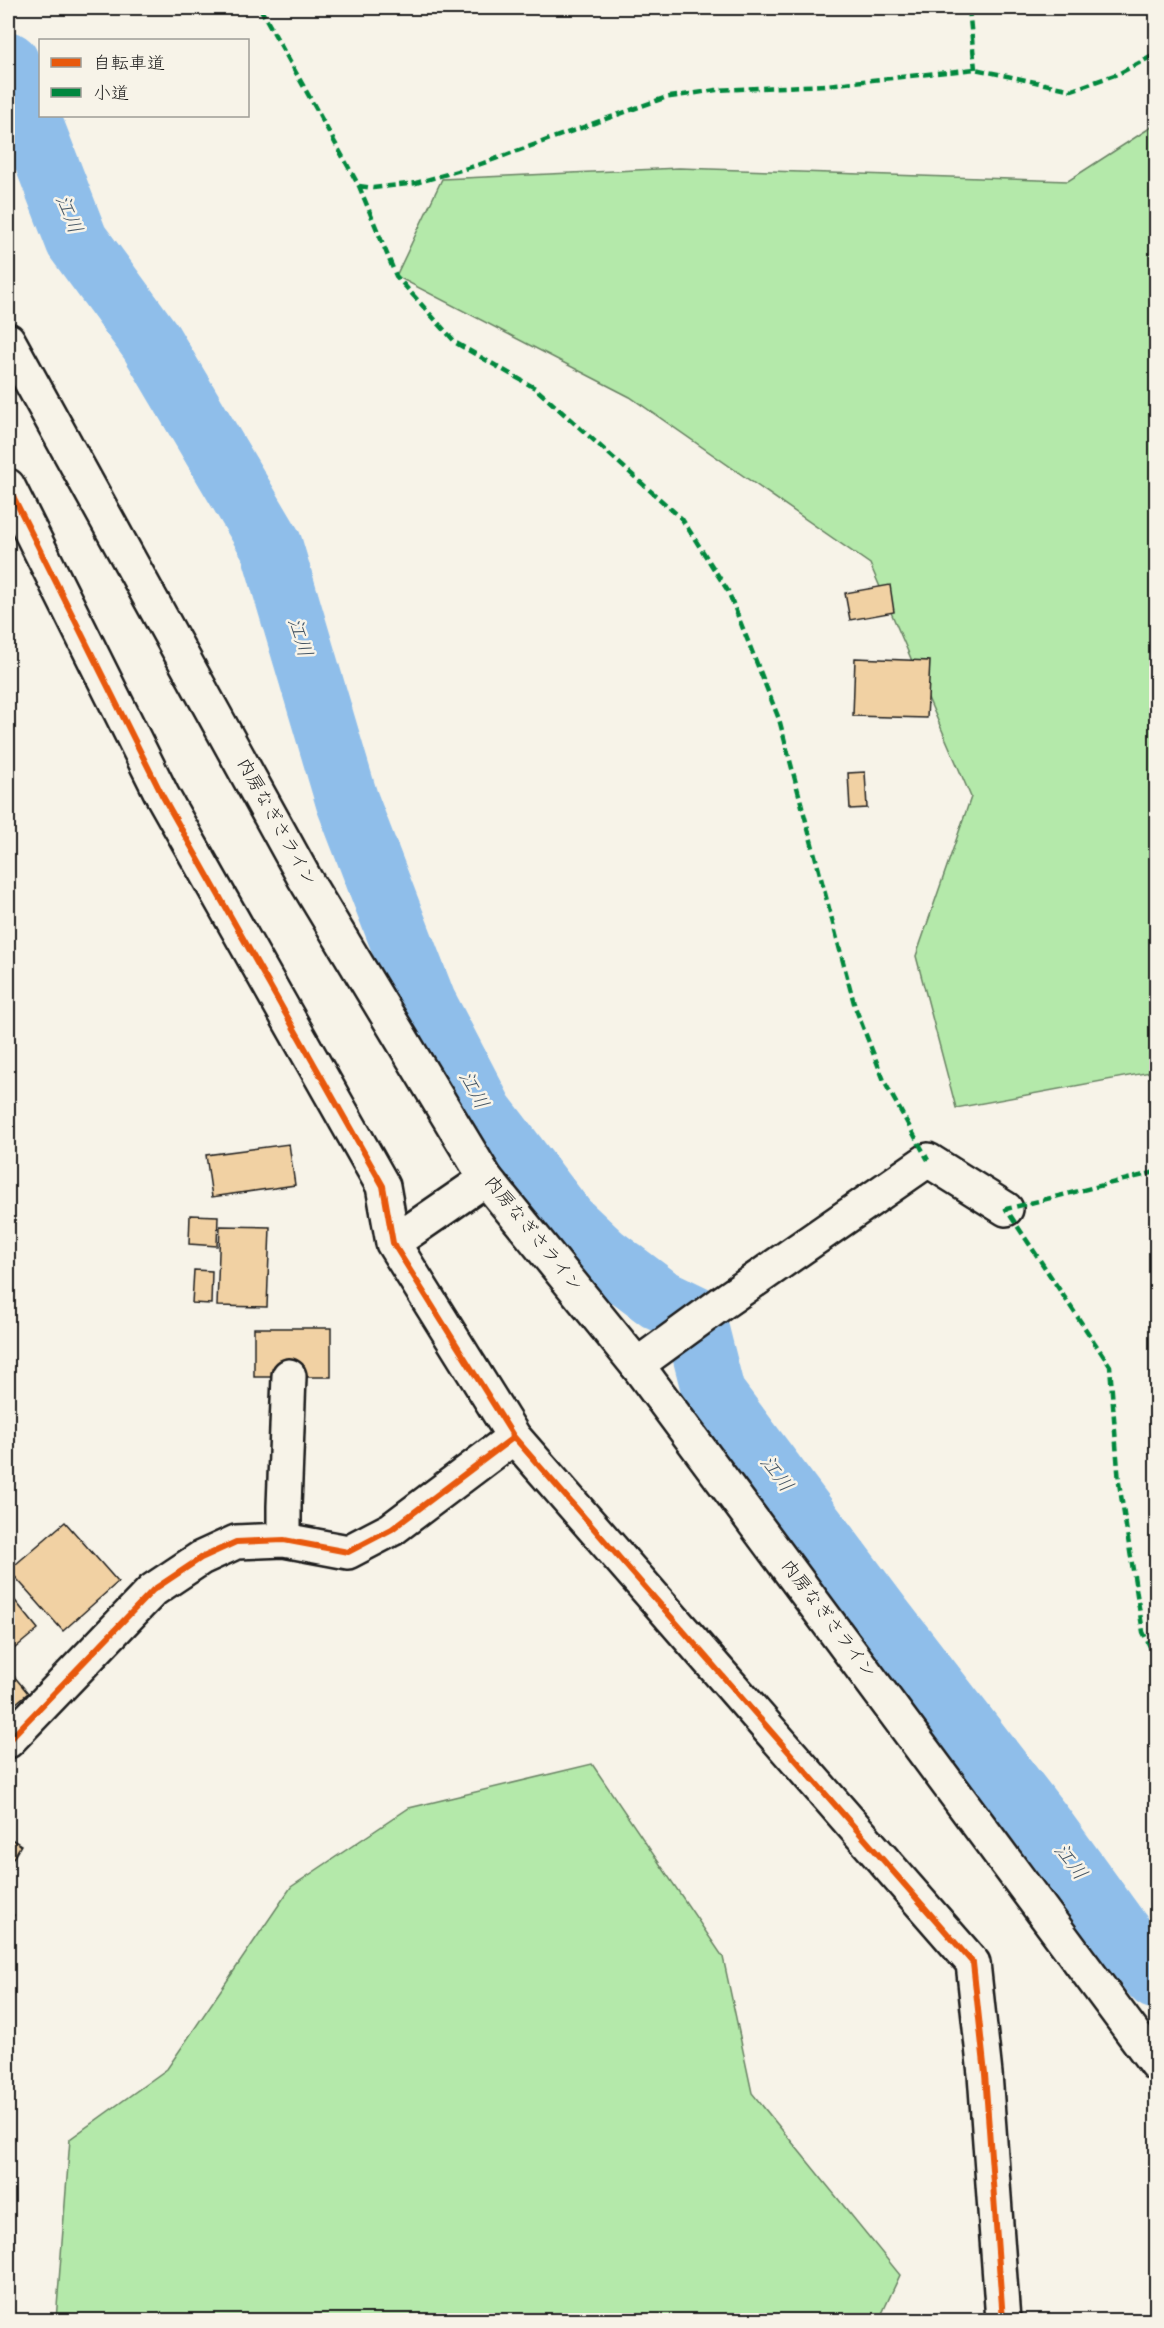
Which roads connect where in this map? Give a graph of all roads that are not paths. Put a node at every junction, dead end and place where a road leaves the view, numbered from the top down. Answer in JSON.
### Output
{"nodes":[{"id":1,"x":11,"y":356,"type":"edge"},
{"id":2,"x":8,"y":486,"type":"edge"},
{"id":3,"x":486,"y":1179,"type":"junction"},
{"id":4,"x":1006,"y":1209,"type":"dead end"},
{"id":5,"x":393,"y":1243,"type":"junction"},
{"id":6,"x":637,"y":1365,"type":"junction"},
{"id":7,"x":289,"y":1376,"type":"dead end"},
{"id":8,"x":514,"y":1437,"type":"junction"},
{"id":9,"x":284,"y":1540,"type":"junction"},
{"id":10,"x":8,"y":1741,"type":"edge"},
{"id":11,"x":1156,"y":2064,"type":"edge"},
{"id":12,"x":1003,"y":2320,"type":"edge"}],
"edges":[{"from":1,"to":3,"type":"main road","name":"内房なぎさライン"},
{"from":2,"to":5,"type":"main road"},
{"from":3,"to":5,"type":"main road"},
{"from":3,"to":6,"type":"main road","name":"内房なぎさライン"},
{"from":4,"to":6,"type":"main road"},
{"from":5,"to":8,"type":"main road"},
{"from":6,"to":11,"type":"main road","name":"内房なぎさライン"},
{"from":7,"to":9,"type":"main road"},
{"from":8,"to":9,"type":"main road"},
{"from":8,"to":12,"type":"main road"},
{"from":9,"to":10,"type":"main road"}]}
